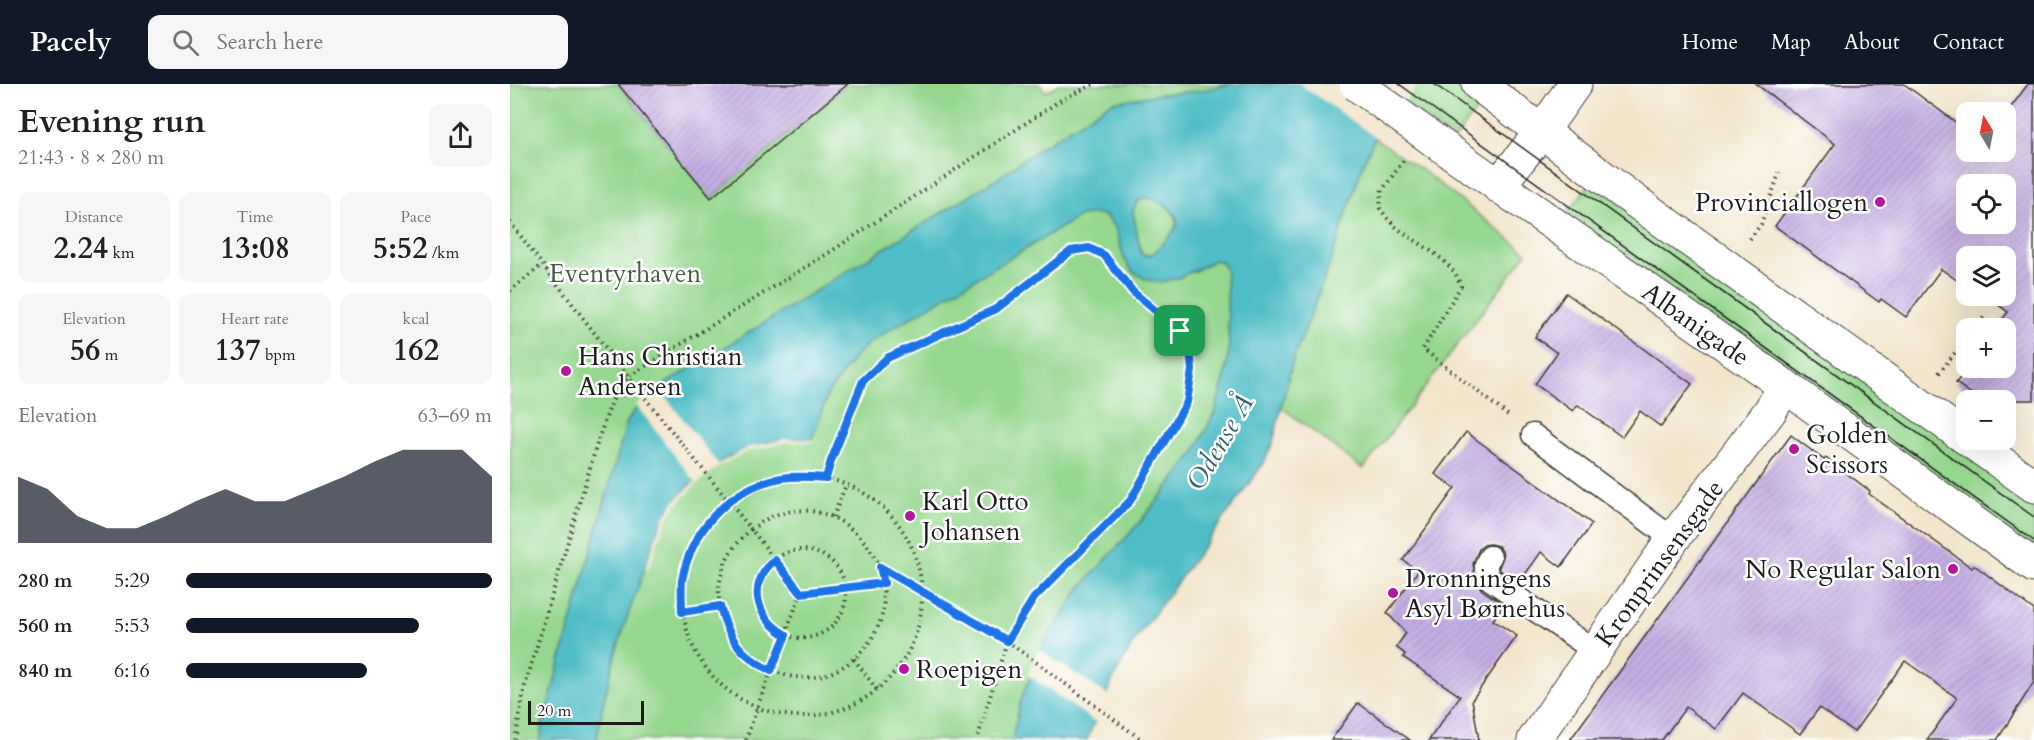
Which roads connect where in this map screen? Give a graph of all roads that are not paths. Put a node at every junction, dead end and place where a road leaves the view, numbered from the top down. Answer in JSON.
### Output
{"nodes":[{"id":1,"x":1356,"y":84,"type":"edge"},
{"id":2,"x":1575,"y":84,"type":"edge"},
{"id":3,"x":1482,"y":87,"type":"edge"},
{"id":4,"x":1542,"y":131,"type":"junction"},
{"id":5,"x":1498,"y":186,"type":"junction"},
{"id":6,"x":1785,"y":386,"type":"junction"},
{"id":7,"x":1956,"y":430,"type":"edge"},
{"id":8,"x":1533,"y":435,"type":"dead end"},
{"id":9,"x":1983,"y":450,"type":"edge"},
{"id":10,"x":2034,"y":486,"type":"edge"},
{"id":11,"x":1673,"y":538,"type":"junction"},
{"id":12,"x":1490,"y":557,"type":"dead end"},
{"id":13,"x":2034,"y":566,"type":"edge"},
{"id":14,"x":1595,"y":651,"type":"junction"},
{"id":15,"x":1534,"y":740,"type":"edge"}],
"edges":[{"from":1,"to":5,"type":"street","name":"Albanigade","bridge":true},
{"from":2,"to":4,"type":"street"},
{"from":3,"to":4,"type":"street"},
{"from":4,"to":5,"type":"street"},
{"from":4,"to":7,"type":"street"},
{"from":5,"to":6,"type":"street","name":"Albanigade"},
{"from":6,"to":11,"type":"street","name":"Kronprinsensgade"},
{"from":6,"to":13,"type":"street","name":"Albanigade"},
{"from":8,"to":11,"type":"lane"},
{"from":9,"to":10,"type":"street"},
{"from":11,"to":14,"type":"street","name":"Kronprinsensgade"},
{"from":12,"to":14,"type":"lane"},
{"from":14,"to":15,"type":"street","name":"Kronprinsensgade"}]}
